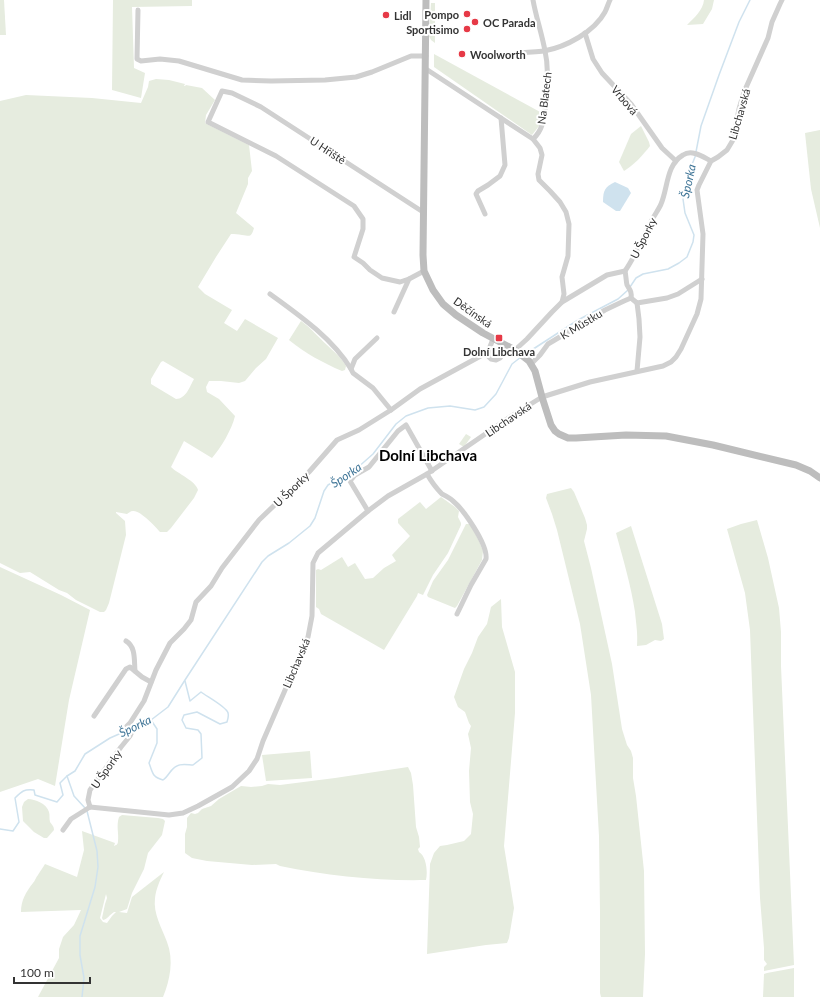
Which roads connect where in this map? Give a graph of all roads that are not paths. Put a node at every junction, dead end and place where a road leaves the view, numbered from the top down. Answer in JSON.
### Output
{"nodes":[{"id":1,"x":426,"y":0,"type":"edge"},
{"id":2,"x":533,"y":0,"type":"edge"},
{"id":3,"x":610,"y":0,"type":"edge"},
{"id":4,"x":782,"y":0,"type":"edge"},
{"id":5,"x":138,"y":10,"type":"dead end"},
{"id":6,"x":585,"y":34,"type":"junction"},
{"id":7,"x":545,"y":50,"type":"junction"},
{"id":8,"x":520,"y":53,"type":"dead end"},
{"id":9,"x":426,"y":56,"type":"junction"},
{"id":10,"x":426,"y":69,"type":"junction"},
{"id":11,"x":501,"y":118,"type":"junction"},
{"id":12,"x":535,"y":138,"type":"junction"},
{"id":13,"x":676,"y":161,"type":"junction"},
{"id":14,"x":711,"y":162,"type":"junction"},
{"id":15,"x":423,"y":212,"type":"junction"},
{"id":16,"x":485,"y":214,"type":"dead end"},
{"id":17,"x":424,"y":271,"type":"junction"},
{"id":18,"x":625,"y":271,"type":"junction"},
{"id":19,"x":409,"y":279,"type":"junction"},
{"id":20,"x":702,"y":280,"type":"junction"},
{"id":21,"x":270,"y":294,"type":"dead end"},
{"id":22,"x":631,"y":298,"type":"junction"},
{"id":23,"x":562,"y":302,"type":"junction"},
{"id":24,"x":637,"y":303,"type":"junction"},
{"id":25,"x":394,"y":312,"type":"dead end"},
{"id":26,"x":377,"y":338,"type":"dead end"},
{"id":27,"x":493,"y":339,"type":"junction"},
{"id":28,"x":508,"y":346,"type":"junction"},
{"id":29,"x":517,"y":351,"type":"junction"},
{"id":30,"x":488,"y":352,"type":"junction"},
{"id":31,"x":529,"y":361,"type":"junction"},
{"id":32,"x":351,"y":369,"type":"junction"},
{"id":33,"x":637,"y":371,"type":"junction"},
{"id":34,"x":542,"y":397,"type":"junction"},
{"id":35,"x":391,"y":410,"type":"junction"},
{"id":36,"x":432,"y":471,"type":"junction"},
{"id":37,"x":427,"y":474,"type":"junction"},
{"id":38,"x":820,"y":478,"type":"edge"},
{"id":39,"x":368,"y":511,"type":"junction"},
{"id":40,"x":457,"y":614,"type":"dead end"},
{"id":41,"x":126,"y":641,"type":"dead end"},
{"id":42,"x":135,"y":671,"type":"junction"},
{"id":43,"x":151,"y":682,"type":"junction"},
{"id":44,"x":94,"y":716,"type":"dead end"},
{"id":45,"x":90,"y":807,"type":"junction"},
{"id":46,"x":63,"y":830,"type":"dead end"}],
"edges":[{"from":1,"to":9,"type":"main road","name":"Děčínská"},
{"from":2,"to":7,"type":"street","name":"Na Blatech"},
{"from":3,"to":6,"type":"street"},
{"from":4,"to":14,"type":"street","name":"Libchavská"},
{"from":5,"to":9,"type":"street"},
{"from":6,"to":7,"type":"street"},
{"from":6,"to":13,"type":"street","name":"Vrbová"},
{"from":7,"to":8,"type":"street"},
{"from":7,"to":12,"type":"street","name":"Na Blatech"},
{"from":9,"to":10,"type":"main road","name":"Děčínská"},
{"from":10,"to":11,"type":"street"},
{"from":10,"to":15,"type":"main road","name":"Děčínská"},
{"from":11,"to":12,"type":"street"},
{"from":11,"to":16,"type":"street"},
{"from":12,"to":23,"type":"street","name":"Na Blatech"},
{"from":13,"to":14,"type":"street"},
{"from":13,"to":18,"type":"street","name":"U Šporky"},
{"from":14,"to":20,"type":"street","name":"Libchavská"},
{"from":15,"to":17,"type":"main road","name":"Děčínská"},
{"from":15,"to":19,"type":"street","name":"U Hřiště"},
{"from":17,"to":19,"type":"street"},
{"from":17,"to":27,"type":"main road","name":"Děčínská"},
{"from":18,"to":22,"type":"street"},
{"from":18,"to":23,"type":"street","name":"U Šporky"},
{"from":19,"to":25,"type":"street"},
{"from":20,"to":24,"type":"street"},
{"from":20,"to":33,"type":"street","name":"Libchavská"},
{"from":21,"to":32,"type":"street"},
{"from":22,"to":24,"type":"street"},
{"from":22,"to":31,"type":"street","name":"K Můstku"},
{"from":23,"to":29,"type":"street","name":"U Šporky"},
{"from":24,"to":33,"type":"street"},
{"from":26,"to":32,"type":"street"},
{"from":27,"to":28,"type":"main road","name":"Děčínská"},
{"from":27,"to":30,"type":"street"},
{"from":28,"to":29,"type":"main road","name":"Děčínská"},
{"from":28,"to":30,"type":"street"},
{"from":29,"to":31,"type":"main road","name":"Děčínská"},
{"from":30,"to":35,"type":"street","name":"U Šporky"},
{"from":31,"to":34,"type":"main road"},
{"from":32,"to":35,"type":"street"},
{"from":33,"to":34,"type":"street","name":"Libchavská"},
{"from":34,"to":36,"type":"street","name":"Libchavská"},
{"from":34,"to":38,"type":"main road"},
{"from":35,"to":43,"type":"street","name":"U Šporky"},
{"from":36,"to":37,"type":"street","name":"Libchavská"},
{"from":36,"to":39,"type":"street"},
{"from":37,"to":39,"type":"street","name":"Libchavská"},
{"from":37,"to":40,"type":"street"},
{"from":39,"to":45,"type":"street","name":"Libchavská"},
{"from":41,"to":42,"type":"street"},
{"from":42,"to":43,"type":"street"},
{"from":42,"to":44,"type":"street"},
{"from":43,"to":45,"type":"street","name":"U Šporky"},
{"from":45,"to":46,"type":"street"}]}
